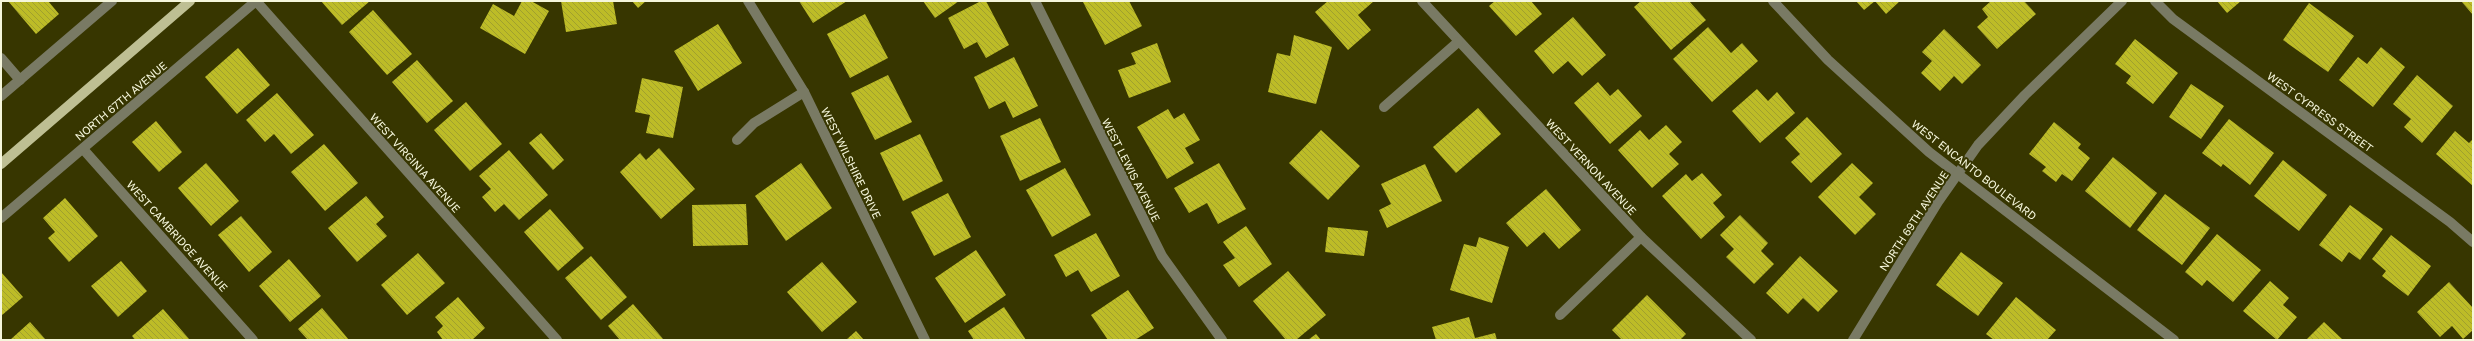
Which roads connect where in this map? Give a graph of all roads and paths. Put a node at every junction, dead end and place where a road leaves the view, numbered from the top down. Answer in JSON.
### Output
{"nodes":[{"id":1,"x":112,"y":1,"type":"edge"},
{"id":2,"x":190,"y":1,"type":"edge"},
{"id":3,"x":256,"y":1,"type":"edge"},
{"id":4,"x":748,"y":1,"type":"edge"},
{"id":5,"x":1035,"y":1,"type":"edge"},
{"id":6,"x":1422,"y":1,"type":"edge"},
{"id":7,"x":1773,"y":1,"type":"edge"},
{"id":8,"x":2122,"y":1,"type":"edge"},
{"id":9,"x":2155,"y":1,"type":"edge"},
{"id":10,"x":1458,"y":42,"type":"junction"},
{"id":11,"x":1,"y":58,"type":"edge"},
{"id":12,"x":20,"y":80,"type":"junction"},
{"id":13,"x":804,"y":92,"type":"junction"},
{"id":14,"x":1,"y":96,"type":"edge"},
{"id":15,"x":1384,"y":107,"type":"dead end"},
{"id":16,"x":737,"y":140,"type":"dead end"},
{"id":17,"x":83,"y":148,"type":"junction"},
{"id":18,"x":1,"y":164,"type":"edge"},
{"id":19,"x":1958,"y":174,"type":"junction"},
{"id":20,"x":1,"y":218,"type":"edge"},
{"id":21,"x":1641,"y":237,"type":"junction"},
{"id":22,"x":2473,"y":242,"type":"edge"},
{"id":23,"x":1560,"y":315,"type":"dead end"},
{"id":24,"x":253,"y":340,"type":"edge"},
{"id":25,"x":557,"y":340,"type":"edge"},
{"id":26,"x":925,"y":340,"type":"edge"},
{"id":27,"x":1222,"y":340,"type":"edge"},
{"id":28,"x":1752,"y":340,"type":"edge"},
{"id":29,"x":1853,"y":340,"type":"edge"},
{"id":30,"x":2174,"y":340,"type":"edge"}],
"edges":[{"from":1,"to":12,"type":"street"},
{"from":2,"to":18,"type":"main road"},
{"from":3,"to":17,"type":"street","name":"NORTH 67TH AVENUE"},
{"from":3,"to":25,"type":"street","name":"WEST VIRGINIA AVENUE"},
{"from":4,"to":13,"type":"street","name":"WEST WILSHIRE DRIVE"},
{"from":5,"to":27,"type":"street","name":"WEST LEWIS AVENUE"},
{"from":6,"to":10,"type":"street","name":"WEST VERNON AVENUE"},
{"from":7,"to":19,"type":"street","name":"WEST ENCANTO BOULEVARD"},
{"from":8,"to":19,"type":"street","name":"NORTH 69TH AVENUE"},
{"from":9,"to":22,"type":"street","name":"WEST CYPRESS STREET"},
{"from":10,"to":15,"type":"street"},
{"from":10,"to":21,"type":"street","name":"WEST VERNON AVENUE"},
{"from":11,"to":12,"type":"street"},
{"from":12,"to":14,"type":"street"},
{"from":13,"to":16,"type":"street"},
{"from":13,"to":26,"type":"street","name":"WEST WILSHIRE DRIVE"},
{"from":17,"to":20,"type":"street","name":"NORTH 67TH AVENUE"},
{"from":17,"to":24,"type":"street","name":"WEST CAMBRIDGE AVENUE"},
{"from":19,"to":29,"type":"street","name":"NORTH 69TH AVENUE"},
{"from":19,"to":30,"type":"street","name":"WEST ENCANTO BOULEVARD"},
{"from":21,"to":23,"type":"street"},
{"from":21,"to":28,"type":"street","name":"WEST VERNON AVENUE"}]}
